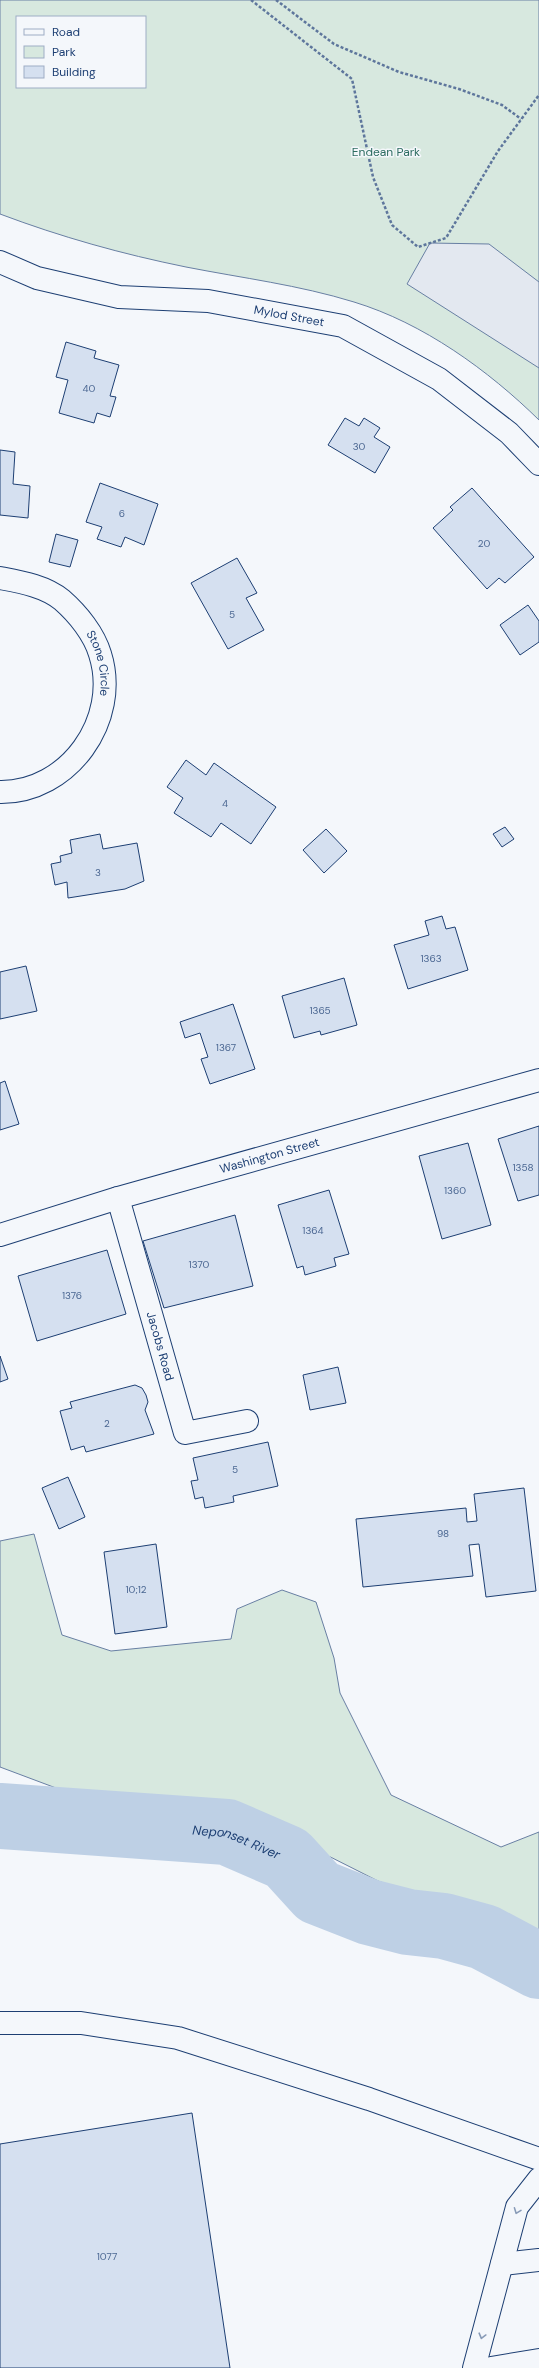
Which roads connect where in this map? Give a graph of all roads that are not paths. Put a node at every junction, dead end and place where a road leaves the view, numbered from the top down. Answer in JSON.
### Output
{"nodes":[{"id":1,"x":0,"y":262,"type":"edge"},
{"id":2,"x":539,"y":464,"type":"edge"},
{"id":3,"x":0,"y":578,"type":"edge"},
{"id":4,"x":0,"y":792,"type":"edge"},
{"id":5,"x":539,"y":1080,"type":"edge"},
{"id":6,"x":118,"y":1198,"type":"junction"},
{"id":7,"x":0,"y":1235,"type":"edge"},
{"id":8,"x":246,"y":1421,"type":"dead end"},
{"id":9,"x":0,"y":2023,"type":"edge"},
{"id":10,"x":539,"y":2159,"type":"edge"},
{"id":11,"x":539,"y":2180,"type":"edge"},
{"id":12,"x":539,"y":2260,"type":"edge"},
{"id":13,"x":502,"y":2264,"type":"junction"},
{"id":14,"x":539,"y":2360,"type":"edge"},
{"id":15,"x":474,"y":2368,"type":"edge"},
{"id":16,"x":491,"y":2368,"type":"edge"}],
"edges":[{"from":1,"to":2,"type":"street","name":"Mylod Street"},
{"from":3,"to":4,"type":"street","name":"Stone Circle"},
{"from":5,"to":6,"type":"street","name":"Washington Street"},
{"from":6,"to":7,"type":"street","name":"Washington Street"},
{"from":6,"to":8,"type":"street","name":"Jacobs Road"},
{"from":9,"to":10,"type":"street"},
{"from":11,"to":13,"type":"street","one_way":true},
{"from":12,"to":13,"type":"street"},
{"from":13,"to":15,"type":"street","one_way":true},
{"from":14,"to":16,"type":"street"}]}
